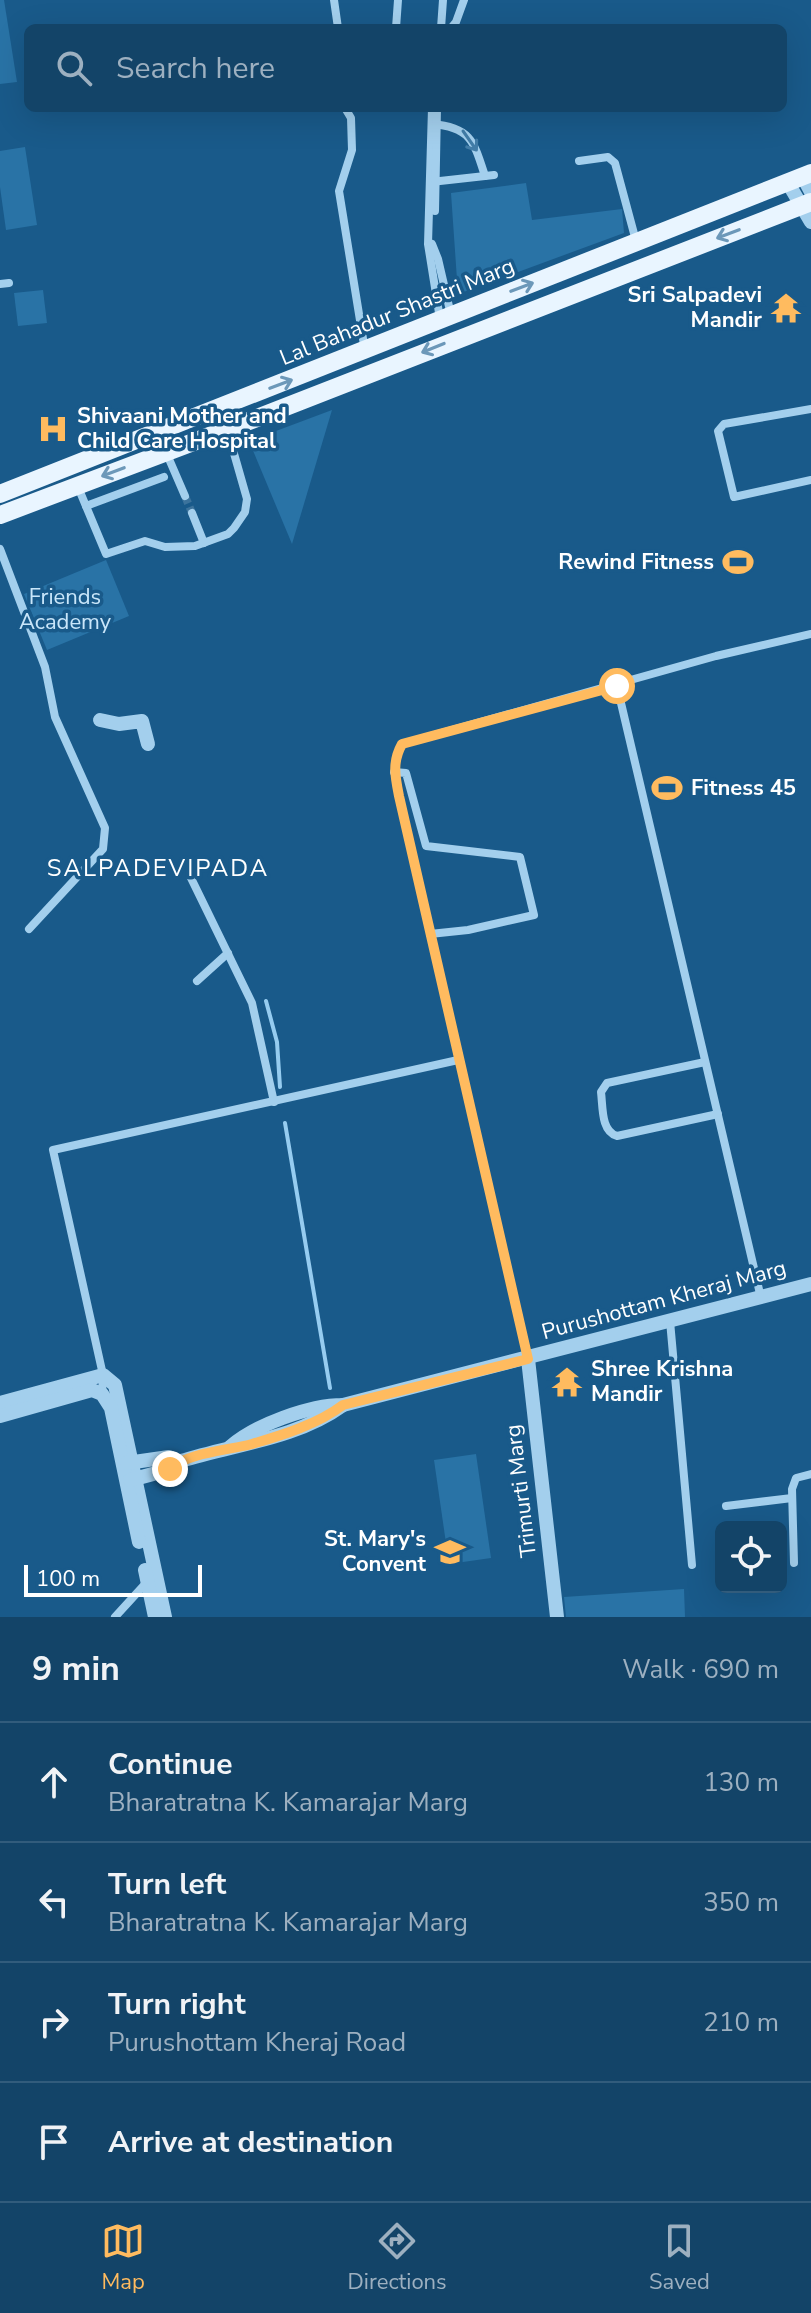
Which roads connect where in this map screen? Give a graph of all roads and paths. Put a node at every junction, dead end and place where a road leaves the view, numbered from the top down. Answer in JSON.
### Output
{"nodes":[{"id":1,"x":334,"y":0,"type":"edge"},
{"id":2,"x":398,"y":0,"type":"edge"},
{"id":3,"x":441,"y":0,"type":"edge"},
{"id":4,"x":464,"y":0,"type":"edge"},
{"id":5,"x":337,"y":24,"type":"edge"},
{"id":6,"x":396,"y":24,"type":"edge"},
{"id":7,"x":439,"y":24,"type":"edge"},
{"id":8,"x":454,"y":24,"type":"edge"},
{"id":9,"x":347,"y":112,"type":"edge"},
{"id":10,"x":354,"y":112,"type":"edge"},
{"id":11,"x":435,"y":112,"type":"edge"},
{"id":12,"x":351,"y":118,"type":"junction"},
{"id":13,"x":434,"y":124,"type":"junction"},
{"id":14,"x":579,"y":161,"type":"dead end"},
{"id":15,"x":434,"y":182,"type":"junction"},
{"id":16,"x":805,"y":194,"type":"edge"},
{"id":17,"x":636,"y":243,"type":"junction"},
{"id":18,"x":446,"y":317,"type":"junction"},
{"id":19,"x":365,"y":352,"type":"junction"},
{"id":20,"x":811,"y":409,"type":"edge"},
{"id":21,"x":227,"y":428,"type":"junction"},
{"id":22,"x":165,"y":452,"type":"junction"},
{"id":23,"x":164,"y":477,"type":"dead end"},
{"id":24,"x":811,"y":480,"type":"edge"},
{"id":25,"x":77,"y":485,"type":"junction"},
{"id":26,"x":0,"y":494,"type":"edge"},
{"id":27,"x":185,"y":496,"type":"tunnel mouth"},
{"id":28,"x":86,"y":506,"type":"junction"},
{"id":29,"x":192,"y":513,"type":"tunnel mouth"},
{"id":30,"x":0,"y":515,"type":"edge"},
{"id":31,"x":204,"y":543,"type":"junction"},
{"id":32,"x":0,"y":549,"type":"edge"},
{"id":33,"x":811,"y":634,"type":"edge"},
{"id":34,"x":617,"y":686,"type":"junction"},
{"id":35,"x":100,"y":720,"type":"dead end"},
{"id":36,"x":148,"y":744,"type":"dead end"},
{"id":37,"x":394,"y":772,"type":"junction"},
{"id":38,"x":191,"y":878,"type":"dead end"},
{"id":39,"x":29,"y":929,"type":"dead end"},
{"id":40,"x":430,"y":934,"type":"junction"},
{"id":41,"x":228,"y":953,"type":"junction"},
{"id":42,"x":197,"y":981,"type":"dead end"},
{"id":43,"x":458,"y":1060,"type":"junction"},
{"id":44,"x":705,"y":1062,"type":"junction"},
{"id":45,"x":274,"y":1102,"type":"junction"},
{"id":46,"x":718,"y":1114,"type":"junction"},
{"id":47,"x":811,"y":1284,"type":"edge"},
{"id":48,"x":761,"y":1298,"type":"junction"},
{"id":49,"x":670,"y":1321,"type":"junction"},
{"id":50,"x":528,"y":1359,"type":"junction"},
{"id":51,"x":103,"y":1375,"type":"junction"},
{"id":52,"x":102,"y":1394,"type":"junction"},
{"id":53,"x":2,"y":1409,"type":"edge"},
{"id":54,"x":118,"y":1418,"type":"junction"},
{"id":55,"x":177,"y":1462,"type":"junction"},
{"id":56,"x":128,"y":1463,"type":"junction"},
{"id":57,"x":811,"y":1474,"type":"edge"},
{"id":58,"x":131,"y":1480,"type":"junction"},
{"id":59,"x":792,"y":1498,"type":"junction"},
{"id":60,"x":726,"y":1506,"type":"dead end"},
{"id":61,"x":794,"y":1563,"type":"dead end"},
{"id":62,"x":149,"y":1565,"type":"junction"},
{"id":63,"x":692,"y":1565,"type":"dead end"},
{"id":64,"x":147,"y":1582,"type":"junction"},
{"id":65,"x":115,"y":1617,"type":"edge"},
{"id":66,"x":155,"y":1617,"type":"edge"},
{"id":67,"x":165,"y":1617,"type":"edge"},
{"id":68,"x":557,"y":1617,"type":"edge"}],
"edges":[{"from":1,"to":5,"type":"street"},
{"from":2,"to":6,"type":"street"},
{"from":3,"to":7,"type":"street"},
{"from":4,"to":8,"type":"street"},
{"from":9,"to":12,"type":"street"},
{"from":10,"to":12,"type":"street"},
{"from":11,"to":13,"type":"street"},
{"from":12,"to":19,"type":"street"},
{"from":13,"to":15,"type":"street"},
{"from":13,"to":15,"type":"street","one_way":true},
{"from":14,"to":17,"type":"street"},
{"from":15,"to":18,"type":"street"},
{"from":16,"to":17,"type":"main road","name":"Lal Bahadur Shastri Marg"},
{"from":16,"to":21,"type":"main road","name":"Lal Bahadur Shastri Marg","one_way":true},
{"from":18,"to":17,"type":"main road","name":"Lal Bahadur Shastri Marg","one_way":true},
{"from":18,"to":19,"type":"main road","name":"Lal Bahadur Shastri Marg"},
{"from":26,"to":19,"type":"main road","name":"Lal Bahadur Shastri Marg","one_way":true},
{"from":20,"to":24,"type":"street"},
{"from":21,"to":22,"type":"main road","name":"Lal Bahadur Shastri Marg"},
{"from":21,"to":31,"type":"street"},
{"from":22,"to":25,"type":"main road","name":"Lal Bahadur Shastri Marg","one_way":true},
{"from":22,"to":27,"type":"street"},
{"from":23,"to":28,"type":"street"},
{"from":25,"to":28,"type":"street"},
{"from":25,"to":30,"type":"main road","name":"Lal Bahadur Shastri Marg"},
{"from":28,"to":31,"type":"street"},
{"from":29,"to":31,"type":"street"},
{"from":32,"to":39,"type":"street"},
{"from":33,"to":34,"type":"street"},
{"from":34,"to":37,"type":"street"},
{"from":34,"to":44,"type":"street"},
{"from":35,"to":36,"type":"street"},
{"from":37,"to":40,"type":"street"},
{"from":37,"to":40,"type":"street"},
{"from":38,"to":41,"type":"street"},
{"from":40,"to":43,"type":"street"},
{"from":41,"to":42,"type":"street"},
{"from":41,"to":45,"type":"street"},
{"from":43,"to":45,"type":"street"},
{"from":43,"to":50,"type":"street"},
{"from":44,"to":46,"type":"street"},
{"from":44,"to":46,"type":"street"},
{"from":45,"to":51,"type":"street"},
{"from":46,"to":48,"type":"street"},
{"from":47,"to":48,"type":"street","name":"Purushottam Kheraj Marg"},
{"from":48,"to":49,"type":"street","name":"Purushottam Kheraj Marg"},
{"from":49,"to":50,"type":"street","name":"Purushottam Kheraj Marg"},
{"from":49,"to":63,"type":"street"},
{"from":50,"to":55,"type":"street","name":"Purushottam Kheraj Marg"},
{"from":50,"to":68,"type":"street","name":"Trimurti Marg"},
{"from":51,"to":52,"type":"street"},
{"from":51,"to":53,"type":"street"},
{"from":51,"to":54,"type":"street"},
{"from":52,"to":53,"type":"street"},
{"from":52,"to":54,"type":"street"},
{"from":54,"to":56,"type":"street"},
{"from":55,"to":56,"type":"street"},
{"from":55,"to":58,"type":"street"},
{"from":56,"to":58,"type":"street"},
{"from":57,"to":59,"type":"street"},
{"from":58,"to":62,"type":"street"},
{"from":59,"to":60,"type":"street"},
{"from":59,"to":61,"type":"street"},
{"from":62,"to":64,"type":"street"},
{"from":62,"to":67,"type":"street"},
{"from":64,"to":65,"type":"street"},
{"from":64,"to":66,"type":"street"}]}
